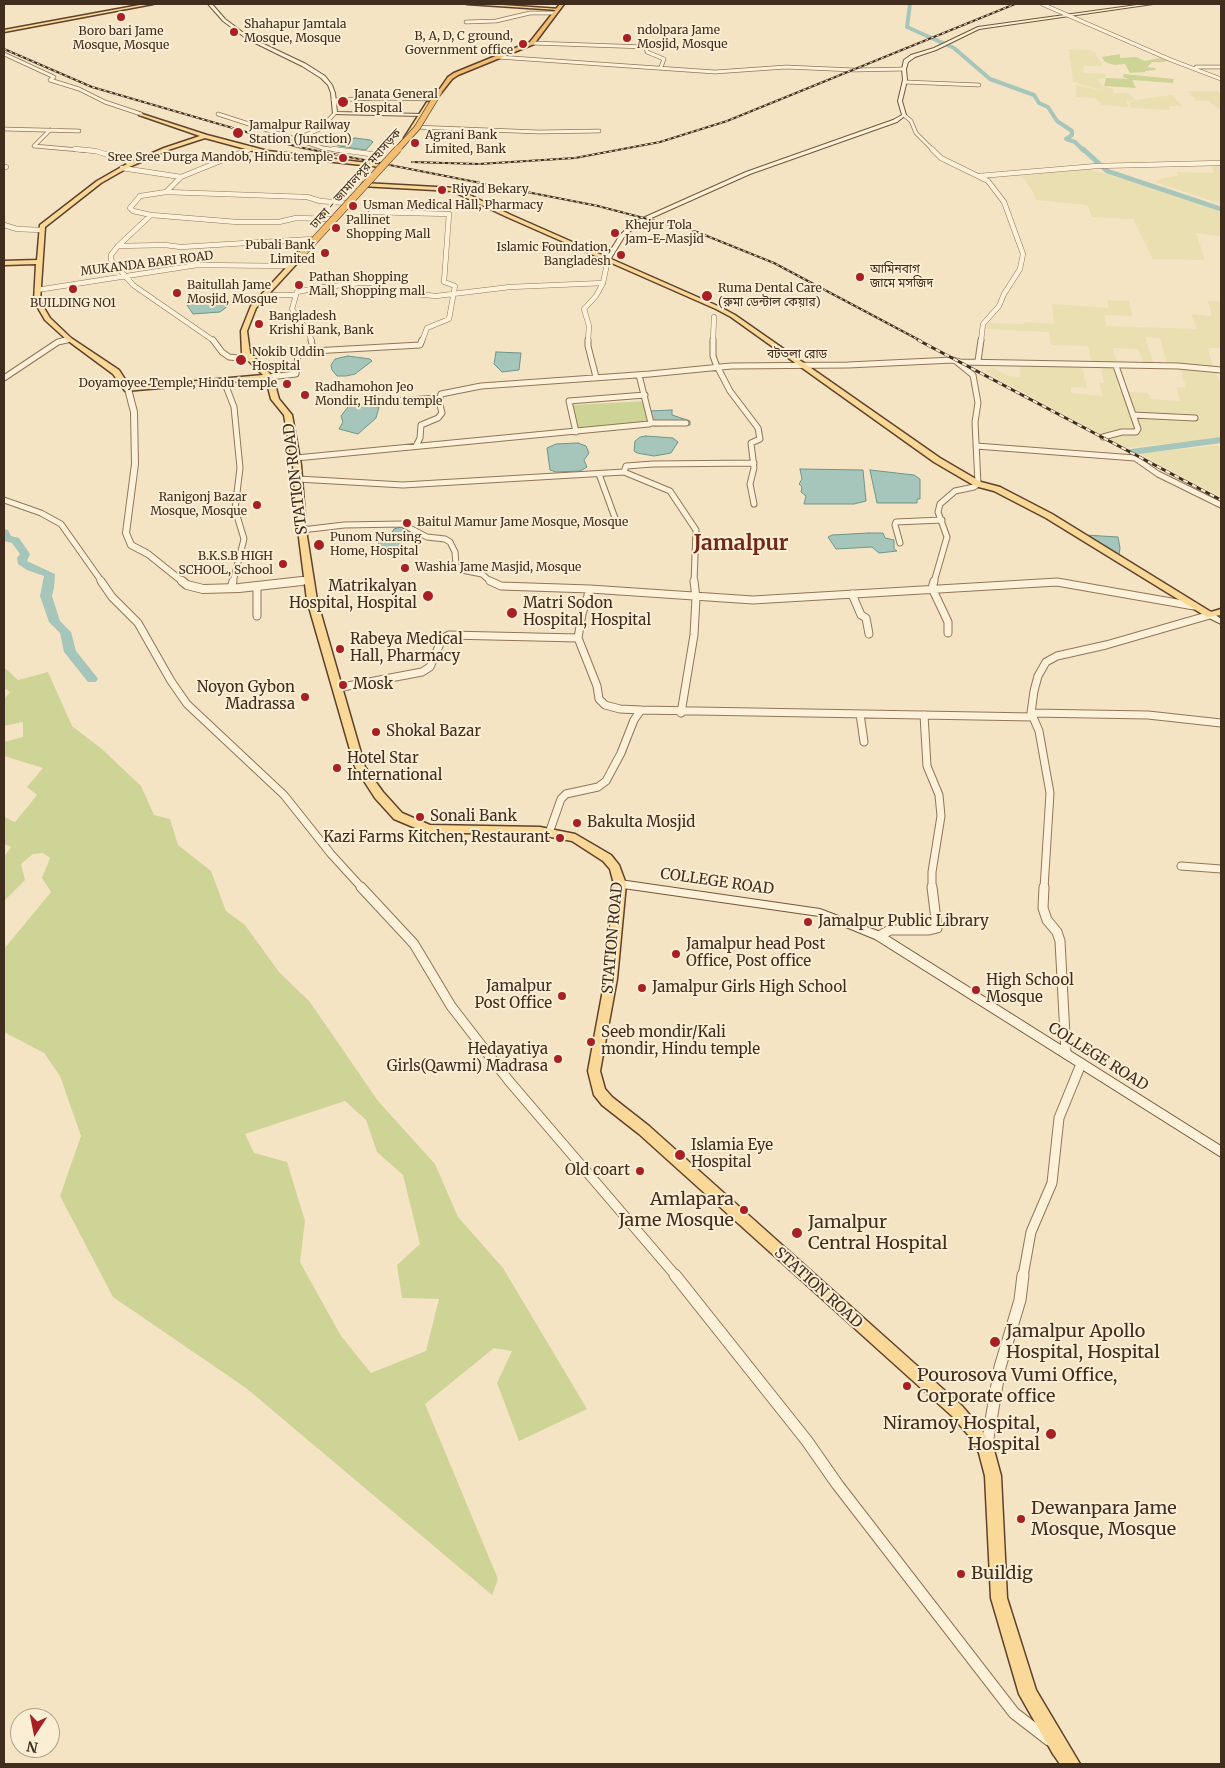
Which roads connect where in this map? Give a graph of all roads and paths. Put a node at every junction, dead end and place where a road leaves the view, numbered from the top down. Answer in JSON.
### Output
{"nodes":[{"id":1,"x":151,"y":4,"type":"edge"},
{"id":2,"x":210,"y":4,"type":"edge"},
{"id":3,"x":469,"y":4,"type":"edge"},
{"id":4,"x":1042,"y":4,"type":"edge"},
{"id":5,"x":1151,"y":4,"type":"edge"},
{"id":6,"x":558,"y":8,"type":"edge"},
{"id":7,"x":1070,"y":15,"type":"junction"},
{"id":8,"x":466,"y":22,"type":"dead end"},
{"id":9,"x":4,"y":31,"type":"edge"},
{"id":10,"x":644,"y":40,"type":"dead end"},
{"id":11,"x":532,"y":43,"type":"junction"},
{"id":12,"x":646,"y":47,"type":"junction"},
{"id":13,"x":4,"y":54,"type":"edge"},
{"id":14,"x":498,"y":57,"type":"junction"},
{"id":15,"x":660,"y":67,"type":"junction"},
{"id":16,"x":1188,"y":67,"type":"junction"},
{"id":17,"x":1221,"y":67,"type":"edge"},
{"id":18,"x":904,"y":68,"type":"junction"},
{"id":19,"x":1221,"y":79,"type":"edge"},
{"id":20,"x":905,"y":82,"type":"junction"},
{"id":21,"x":979,"y":84,"type":"dead end"},
{"id":22,"x":439,"y":92,"type":"junction"},
{"id":23,"x":432,"y":99,"type":"junction"},
{"id":24,"x":333,"y":100,"type":"junction"},
{"id":25,"x":335,"y":113,"type":"junction"},
{"id":26,"x":140,"y":114,"type":"joint"},
{"id":27,"x":218,"y":114,"type":"dead end"},
{"id":28,"x":422,"y":115,"type":"junction"},
{"id":29,"x":904,"y":115,"type":"junction"},
{"id":30,"x":414,"y":127,"type":"junction"},
{"id":31,"x":4,"y":129,"type":"edge"},
{"id":32,"x":50,"y":130,"type":"junction"},
{"id":33,"x":79,"y":131,"type":"dead end"},
{"id":34,"x":599,"y":131,"type":"dead end"},
{"id":35,"x":204,"y":136,"type":"junction"},
{"id":36,"x":296,"y":140,"type":"junction"},
{"id":37,"x":251,"y":149,"type":"junction"},
{"id":38,"x":378,"y":155,"type":"dead end"},
{"id":39,"x":132,"y":163,"type":"junction"},
{"id":40,"x":1221,"y":163,"type":"edge"},
{"id":41,"x":381,"y":165,"type":"junction"},
{"id":42,"x":122,"y":168,"type":"junction"},
{"id":43,"x":979,"y":176,"type":"junction"},
{"id":44,"x":181,"y":177,"type":"junction"},
{"id":45,"x":364,"y":185,"type":"junction"},
{"id":46,"x":166,"y":192,"type":"junction"},
{"id":47,"x":347,"y":203,"type":"junction"},
{"id":48,"x":372,"y":212,"type":"dead end"},
{"id":49,"x":151,"y":215,"type":"junction"},
{"id":50,"x":331,"y":219,"type":"junction"},
{"id":51,"x":4,"y":225,"type":"edge"},
{"id":52,"x":41,"y":230,"type":"junction"},
{"id":53,"x":313,"y":239,"type":"junction"},
{"id":54,"x":118,"y":246,"type":"junction"},
{"id":55,"x":300,"y":257,"type":"junction"},
{"id":56,"x":608,"y":259,"type":"junction"},
{"id":57,"x":39,"y":262,"type":"junction"},
{"id":58,"x":4,"y":263,"type":"edge"},
{"id":59,"x":290,"y":266,"type":"junction"},
{"id":60,"x":125,"y":276,"type":"junction"},
{"id":61,"x":603,"y":283,"type":"junction"},
{"id":62,"x":37,"y":290,"type":"junction"},
{"id":63,"x":455,"y":294,"type":"junction"},
{"id":64,"x":264,"y":295,"type":"junction"},
{"id":65,"x":296,"y":295,"type":"junction"},
{"id":66,"x":714,"y":317,"type":"dead end"},
{"id":67,"x":69,"y":338,"type":"junction"},
{"id":68,"x":310,"y":352,"type":"junction"},
{"id":69,"x":251,"y":359,"type":"junction"},
{"id":70,"x":953,"y":360,"type":"junction"},
{"id":71,"x":978,"y":361,"type":"junction"},
{"id":72,"x":804,"y":365,"type":"junction"},
{"id":73,"x":1116,"y":366,"type":"junction"},
{"id":74,"x":718,"y":368,"type":"junction"},
{"id":75,"x":1221,"y":370,"type":"edge"},
{"id":76,"x":639,"y":375,"type":"junction"},
{"id":77,"x":269,"y":377,"type":"junction"},
{"id":78,"x":596,"y":377,"type":"junction"},
{"id":79,"x":4,"y":378,"type":"edge"},
{"id":80,"x":224,"y":381,"type":"junction"},
{"id":81,"x":128,"y":390,"type":"junction"},
{"id":82,"x":645,"y":395,"type":"junction"},
{"id":83,"x":440,"y":398,"type":"junction"},
{"id":84,"x":391,"y":401,"type":"dead end"},
{"id":85,"x":1133,"y":415,"type":"junction"},
{"id":86,"x":1195,"y":418,"type":"dead end"},
{"id":87,"x":686,"y":423,"type":"dead end"},
{"id":88,"x":650,"y":424,"type":"junction"},
{"id":89,"x":576,"y":432,"type":"junction"},
{"id":90,"x":1103,"y":438,"type":"dead end"},
{"id":91,"x":416,"y":446,"type":"junction"},
{"id":92,"x":976,"y":446,"type":"junction"},
{"id":93,"x":296,"y":458,"type":"junction"},
{"id":94,"x":754,"y":463,"type":"junction"},
{"id":95,"x":624,"y":472,"type":"junction"},
{"id":96,"x":599,"y":474,"type":"junction"},
{"id":97,"x":298,"y":480,"type":"junction"},
{"id":98,"x":978,"y":484,"type":"junction"},
{"id":99,"x":4,"y":500,"type":"edge"},
{"id":100,"x":754,"y":504,"type":"dead end"},
{"id":101,"x":1221,"y":505,"type":"edge"},
{"id":102,"x":615,"y":518,"type":"dead end"},
{"id":103,"x":942,"y":520,"type":"junction"},
{"id":104,"x":302,"y":530,"type":"junction"},
{"id":105,"x":900,"y":542,"type":"dead end"},
{"id":106,"x":308,"y":580,"type":"junction"},
{"id":107,"x":256,"y":586,"type":"junction"},
{"id":108,"x":231,"y":588,"type":"junction"},
{"id":109,"x":590,"y":588,"type":"junction"},
{"id":110,"x":932,"y":588,"type":"junction"},
{"id":111,"x":852,"y":594,"type":"junction"},
{"id":112,"x":696,"y":598,"type":"junction"},
{"id":113,"x":1194,"y":606,"type":"junction"},
{"id":114,"x":1221,"y":612,"type":"edge"},
{"id":115,"x":1210,"y":615,"type":"junction"},
{"id":116,"x":257,"y":616,"type":"dead end"},
{"id":117,"x":1221,"y":622,"type":"edge"},
{"id":118,"x":948,"y":632,"type":"dead end"},
{"id":119,"x":869,"y":634,"type":"dead end"},
{"id":120,"x":578,"y":638,"type":"junction"},
{"id":121,"x":336,"y":688,"type":"junction"},
{"id":122,"x":641,"y":710,"type":"junction"},
{"id":123,"x":681,"y":712,"type":"junction"},
{"id":124,"x":860,"y":714,"type":"junction"},
{"id":125,"x":924,"y":715,"type":"junction"},
{"id":126,"x":1032,"y":715,"type":"junction"},
{"id":127,"x":1221,"y":723,"type":"edge"},
{"id":128,"x":864,"y":742,"type":"dead end"},
{"id":129,"x":549,"y":833,"type":"junction"},
{"id":130,"x":1181,"y":866,"type":"dead end"},
{"id":131,"x":1221,"y":869,"type":"edge"},
{"id":132,"x":620,"y":884,"type":"junction"},
{"id":133,"x":879,"y":936,"type":"junction"},
{"id":134,"x":1066,"y":1054,"type":"junction"},
{"id":135,"x":1081,"y":1064,"type":"junction"},
{"id":136,"x":1221,"y":1152,"type":"edge"},
{"id":137,"x":986,"y":1450,"type":"junction"},
{"id":138,"x":1059,"y":1748,"type":"junction"},
{"id":139,"x":1071,"y":1764,"type":"edge"}],
"edges":[{"from":1,"to":9,"type":"main road"},
{"from":2,"to":24,"type":"main road"},
{"from":3,"to":6,"type":"main road"},
{"from":4,"to":7,"type":"street"},
{"from":5,"to":7,"type":"main road"},
{"from":6,"to":8,"type":"street"},
{"from":6,"to":11,"type":"highway"},
{"from":7,"to":16,"type":"street"},
{"from":7,"to":18,"type":"main road"},
{"from":10,"to":12,"type":"street"},
{"from":11,"to":12,"type":"street"},
{"from":11,"to":14,"type":"highway","name":"ঢাকা - জামালপুর মহাসড়ক"},
{"from":12,"to":15,"type":"street"},
{"from":13,"to":26,"type":"street"},
{"from":14,"to":15,"type":"street"},
{"from":14,"to":22,"type":"highway","name":"ঢাকা - জামালপুর মহাসড়ক"},
{"from":15,"to":18,"type":"street"},
{"from":16,"to":17,"type":"street"},
{"from":16,"to":19,"type":"street"},
{"from":18,"to":20,"type":"main road"},
{"from":20,"to":21,"type":"street"},
{"from":20,"to":29,"type":"main road"},
{"from":22,"to":23,"type":"main road","name":"STATION ROAD"},
{"from":22,"to":55,"type":"highway","name":"ঢাকা - জামালপুর মহাসড়ক","bridge":true},
{"from":23,"to":24,"type":"street"},
{"from":23,"to":28,"type":"main road","name":"STATION ROAD"},
{"from":24,"to":25,"type":"main road"},
{"from":25,"to":28,"type":"main road"},
{"from":25,"to":36,"type":"street"},
{"from":26,"to":35,"type":"main road"},
{"from":27,"to":36,"type":"street"},
{"from":28,"to":30,"type":"main road","name":"STATION ROAD"},
{"from":29,"to":43,"type":"street"},
{"from":29,"to":56,"type":"main road"},
{"from":30,"to":34,"type":"street"},
{"from":30,"to":41,"type":"main road","name":"STATION ROAD"},
{"from":31,"to":32,"type":"street"},
{"from":32,"to":33,"type":"street"},
{"from":32,"to":39,"type":"street"},
{"from":35,"to":37,"type":"main road"},
{"from":35,"to":39,"type":"main road"},
{"from":36,"to":38,"type":"street"},
{"from":37,"to":41,"type":"main road"},
{"from":37,"to":44,"type":"street"},
{"from":39,"to":42,"type":"main road"},
{"from":40,"to":43,"type":"street"},
{"from":41,"to":45,"type":"main road","name":"STATION ROAD"},
{"from":42,"to":44,"type":"street"},
{"from":42,"to":52,"type":"main road"},
{"from":43,"to":71,"type":"street"},
{"from":44,"to":46,"type":"street"},
{"from":45,"to":47,"type":"main road","name":"STATION ROAD"},
{"from":45,"to":56,"type":"main road"},
{"from":46,"to":47,"type":"street"},
{"from":46,"to":49,"type":"street"},
{"from":47,"to":50,"type":"main road","name":"STATION ROAD"},
{"from":48,"to":63,"type":"street"},
{"from":49,"to":50,"type":"street"},
{"from":49,"to":54,"type":"street"},
{"from":50,"to":53,"type":"main road","name":"STATION ROAD"},
{"from":51,"to":52,"type":"street"},
{"from":52,"to":57,"type":"main road"},
{"from":53,"to":54,"type":"street"},
{"from":53,"to":55,"type":"main road","name":"STATION ROAD"},
{"from":54,"to":60,"type":"street"},
{"from":55,"to":59,"type":"main road","name":"STATION ROAD"},
{"from":56,"to":61,"type":"street"},
{"from":56,"to":72,"type":"main road"},
{"from":57,"to":58,"type":"main road"},
{"from":57,"to":62,"type":"main road"},
{"from":59,"to":60,"type":"street","name":"MUKANDA BARI ROAD"},
{"from":59,"to":64,"type":"main road","name":"STATION ROAD"},
{"from":60,"to":62,"type":"street","name":"MUKANDA BARI ROAD"},
{"from":60,"to":69,"type":"street"},
{"from":61,"to":63,"type":"street"},
{"from":61,"to":78,"type":"street"},
{"from":62,"to":67,"type":"main road"},
{"from":63,"to":65,"type":"street"},
{"from":63,"to":68,"type":"street"},
{"from":64,"to":65,"type":"street"},
{"from":64,"to":69,"type":"main road","name":"STATION ROAD"},
{"from":65,"to":68,"type":"street"},
{"from":66,"to":74,"type":"street"},
{"from":67,"to":79,"type":"street"},
{"from":67,"to":81,"type":"main road"},
{"from":68,"to":77,"type":"street"},
{"from":69,"to":77,"type":"main road","name":"STATION ROAD"},
{"from":70,"to":71,"type":"street","name":"বটতলা রোড"},
{"from":70,"to":72,"type":"street","name":"বটতলা রোড"},
{"from":70,"to":92,"type":"street"},
{"from":71,"to":73,"type":"street","name":"বটতলা রোড"},
{"from":72,"to":74,"type":"street","name":"বটতলা রোড"},
{"from":72,"to":98,"type":"main road"},
{"from":73,"to":75,"type":"street","name":"বটতলা রোড"},
{"from":73,"to":85,"type":"street"},
{"from":74,"to":76,"type":"street","name":"বটতলা রোড"},
{"from":74,"to":94,"type":"street"},
{"from":76,"to":78,"type":"street","name":"বটতলা রোড"},
{"from":76,"to":82,"type":"street"},
{"from":77,"to":80,"type":"main road"},
{"from":77,"to":93,"type":"main road","name":"STATION ROAD"},
{"from":78,"to":83,"type":"street","name":"বটতলা রোড"},
{"from":80,"to":81,"type":"main road"},
{"from":80,"to":108,"type":"street"},
{"from":81,"to":108,"type":"street"},
{"from":82,"to":88,"type":"street"},
{"from":82,"to":89,"type":"street"},
{"from":83,"to":84,"type":"street","name":"বটতলা রোড"},
{"from":83,"to":91,"type":"street"},
{"from":85,"to":86,"type":"street"},
{"from":85,"to":90,"type":"street"},
{"from":87,"to":88,"type":"street"},
{"from":88,"to":89,"type":"street"},
{"from":89,"to":91,"type":"street"},
{"from":91,"to":93,"type":"street"},
{"from":92,"to":98,"type":"street"},
{"from":92,"to":101,"type":"street"},
{"from":93,"to":97,"type":"main road","name":"STATION ROAD"},
{"from":94,"to":95,"type":"street"},
{"from":94,"to":100,"type":"street"},
{"from":95,"to":96,"type":"street"},
{"from":95,"to":112,"type":"street"},
{"from":96,"to":97,"type":"street"},
{"from":96,"to":102,"type":"street"},
{"from":97,"to":104,"type":"main road","name":"STATION ROAD"},
{"from":98,"to":103,"type":"street"},
{"from":98,"to":113,"type":"main road"},
{"from":99,"to":138,"type":"street"},
{"from":103,"to":105,"type":"street"},
{"from":103,"to":110,"type":"street"},
{"from":104,"to":106,"type":"main road","name":"STATION ROAD"},
{"from":104,"to":109,"type":"street"},
{"from":106,"to":107,"type":"street"},
{"from":106,"to":121,"type":"main road","name":"STATION ROAD"},
{"from":107,"to":108,"type":"street"},
{"from":107,"to":116,"type":"street"},
{"from":109,"to":112,"type":"street"},
{"from":109,"to":120,"type":"street"},
{"from":110,"to":111,"type":"street"},
{"from":110,"to":113,"type":"street"},
{"from":110,"to":118,"type":"street"},
{"from":111,"to":112,"type":"street"},
{"from":111,"to":119,"type":"street"},
{"from":112,"to":123,"type":"street"},
{"from":113,"to":115,"type":"main road"},
{"from":114,"to":115,"type":"main road"},
{"from":115,"to":117,"type":"main road"},
{"from":115,"to":126,"type":"street"},
{"from":120,"to":121,"type":"street"},
{"from":120,"to":122,"type":"street"},
{"from":121,"to":129,"type":"main road","name":"STATION ROAD"},
{"from":122,"to":123,"type":"street"},
{"from":122,"to":129,"type":"street"},
{"from":123,"to":124,"type":"street"},
{"from":124,"to":125,"type":"street"},
{"from":124,"to":128,"type":"street"},
{"from":125,"to":126,"type":"street"},
{"from":125,"to":133,"type":"street"},
{"from":126,"to":127,"type":"street"},
{"from":126,"to":134,"type":"street"},
{"from":129,"to":132,"type":"main road","name":"STATION ROAD"},
{"from":130,"to":131,"type":"street"},
{"from":132,"to":133,"type":"main road","name":"COLLEGE ROAD"},
{"from":132,"to":137,"type":"main road","name":"STATION ROAD"},
{"from":133,"to":134,"type":"main road","name":"COLLEGE ROAD"},
{"from":134,"to":135,"type":"main road","name":"COLLEGE ROAD"},
{"from":135,"to":136,"type":"main road","name":"COLLEGE ROAD"},
{"from":135,"to":137,"type":"street"},
{"from":137,"to":138,"type":"main road","name":"STATION ROAD"},
{"from":138,"to":139,"type":"main road","name":"STATION ROAD"}]}
